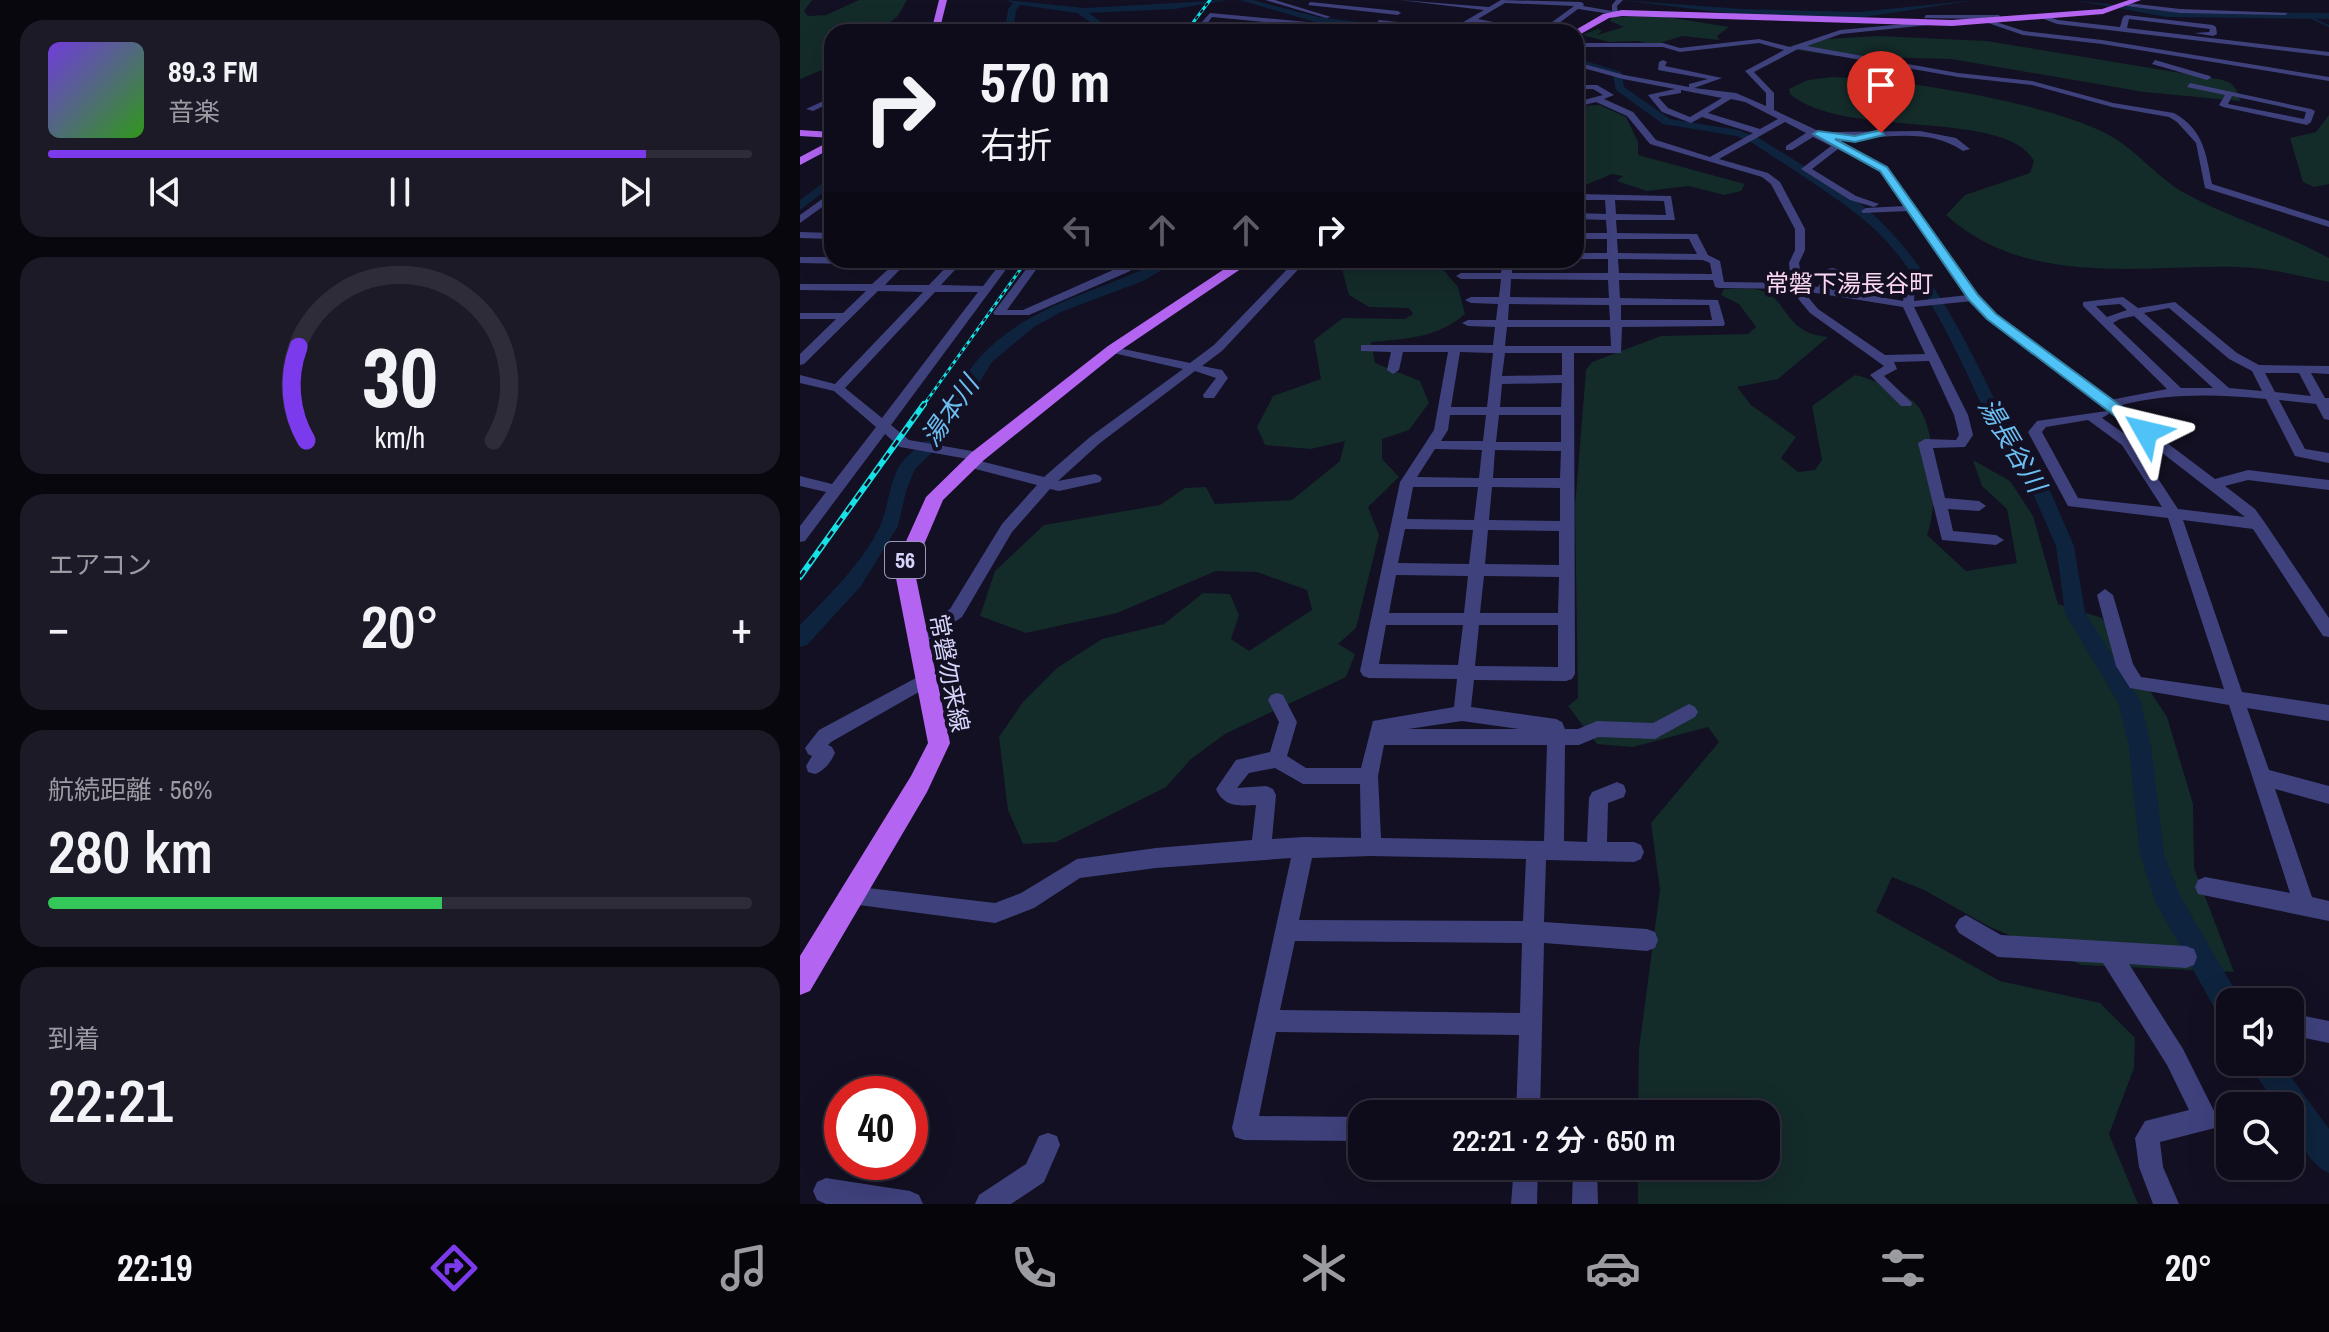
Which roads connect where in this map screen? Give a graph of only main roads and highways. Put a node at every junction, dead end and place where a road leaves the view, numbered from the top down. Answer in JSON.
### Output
{"nodes":[{"id":1,"x":943,"y":0,"type":"edge"},
{"id":2,"x":2131,"y":4,"type":"edge"},
{"id":3,"x":1617,"y":6,"type":"edge"},
{"id":4,"x":937,"y":24,"type":"edge"},
{"id":5,"x":1584,"y":28,"type":"edge"},
{"id":6,"x":800,"y":133,"type":"edge"},
{"id":7,"x":824,"y":134,"type":"edge"},
{"id":8,"x":824,"y":148,"type":"edge"},
{"id":9,"x":800,"y":162,"type":"edge"},
{"id":10,"x":1235,"y":268,"type":"edge"},
{"id":11,"x":800,"y":981,"type":"edge"}],
"edges":[{"from":1,"to":4,"type":"main road"},
{"from":2,"to":3,"type":"main road"},
{"from":3,"to":5,"type":"main road"},
{"from":6,"to":7,"type":"main road"},
{"from":8,"to":9,"type":"main road"},
{"from":10,"to":11,"type":"main road","name":"常磐勿来線","number":"56"}]}
